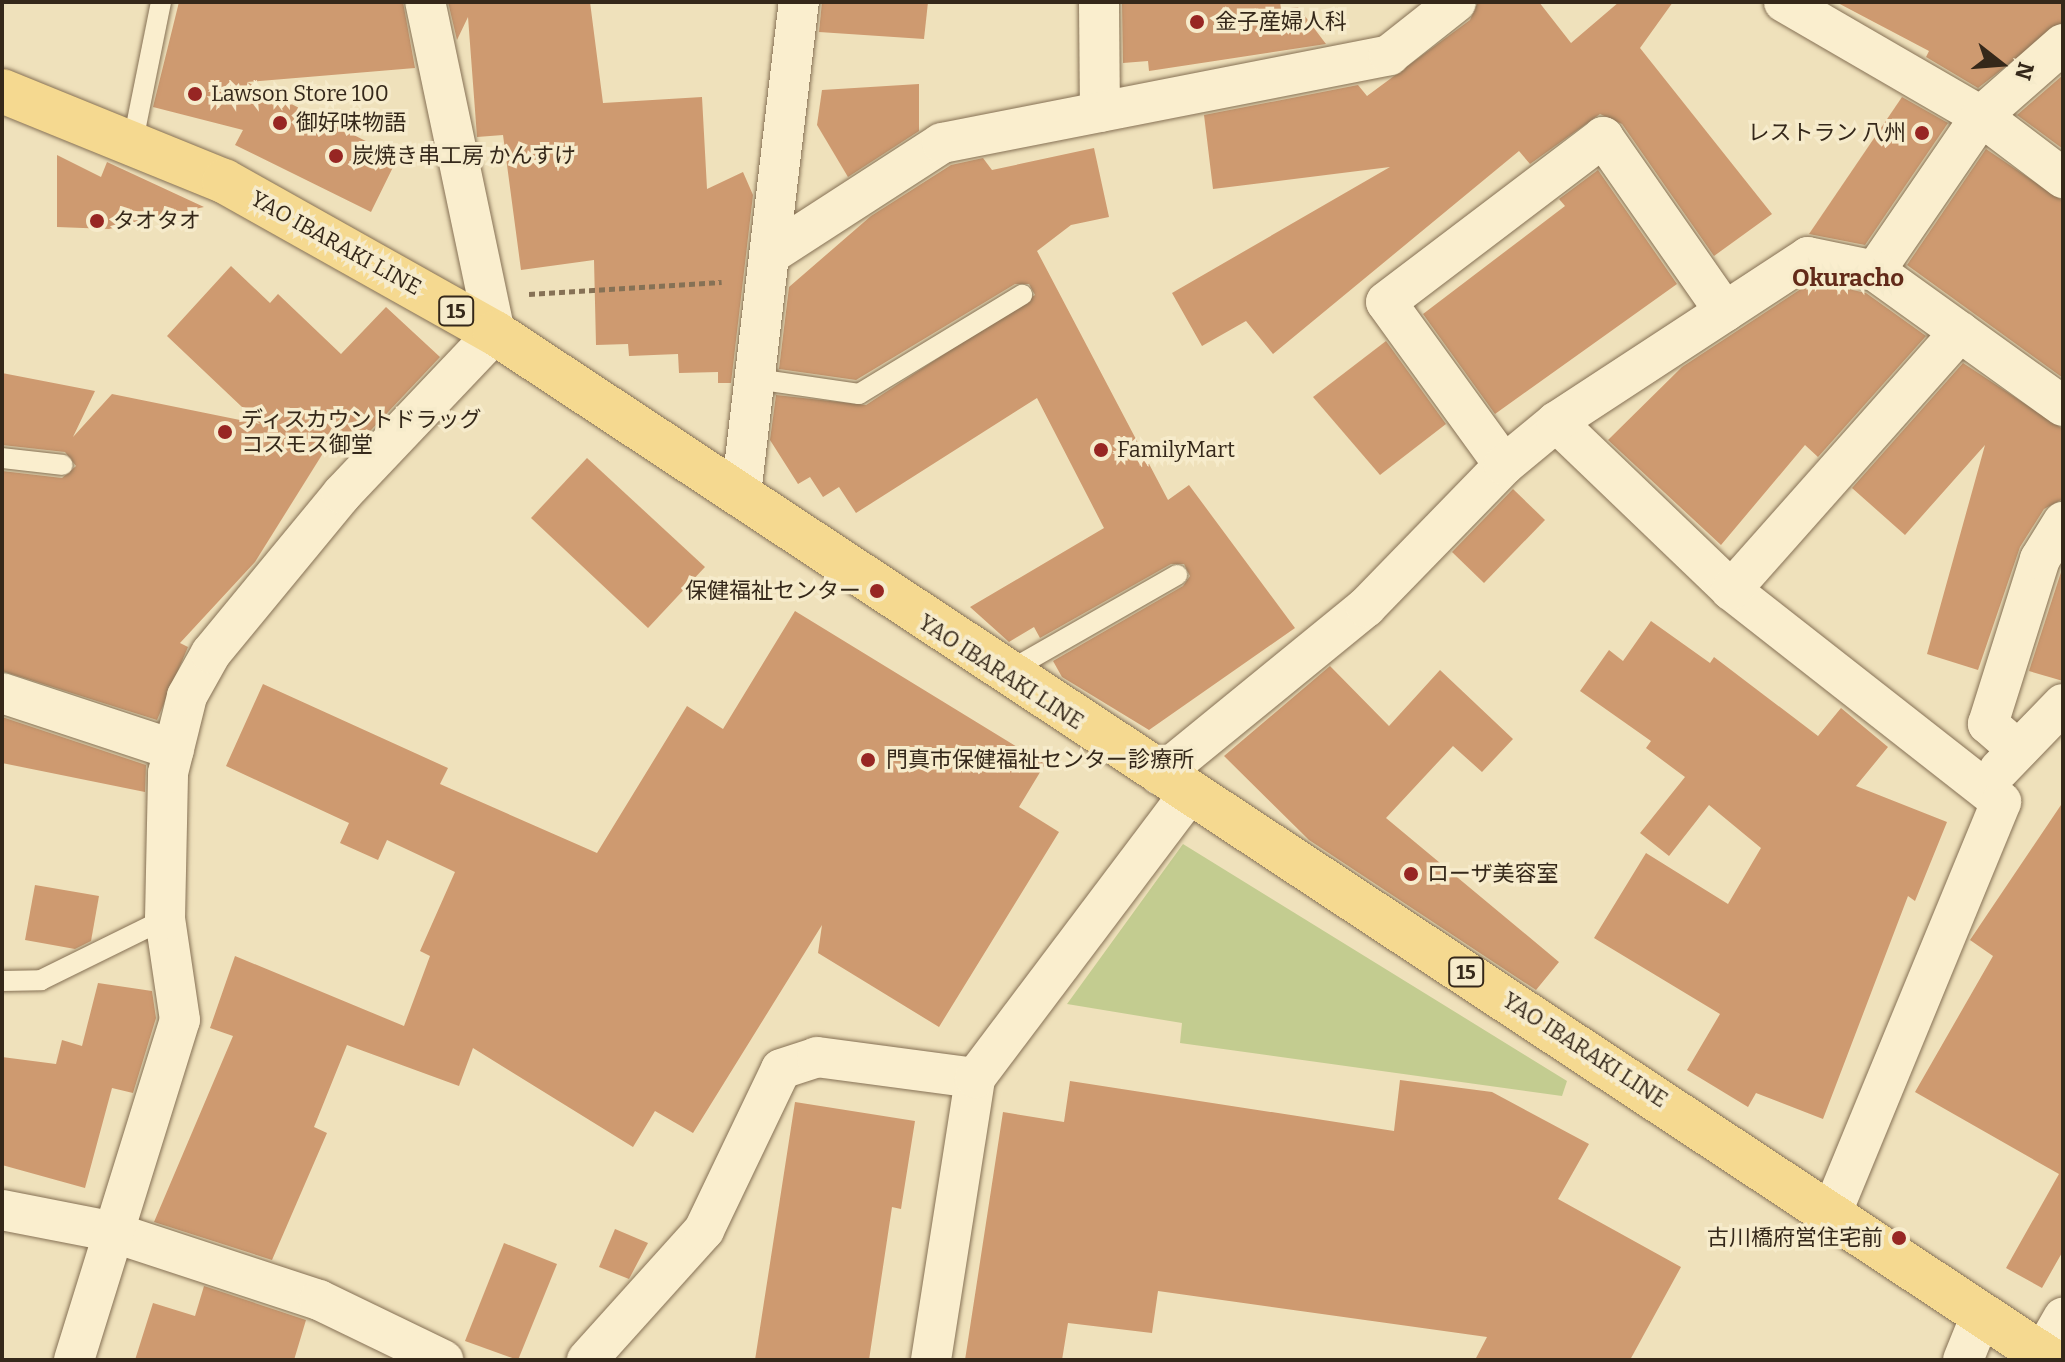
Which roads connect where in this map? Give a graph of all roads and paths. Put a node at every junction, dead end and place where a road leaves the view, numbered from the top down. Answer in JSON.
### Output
{"nodes":[{"id":1,"x":161,"y":2,"type":"edge"},
{"id":2,"x":425,"y":2,"type":"edge"},
{"id":3,"x":799,"y":2,"type":"edge"},
{"id":4,"x":1099,"y":2,"type":"edge"},
{"id":5,"x":1784,"y":2,"type":"edge"},
{"id":6,"x":1445,"y":5,"type":"edge"},
{"id":7,"x":2063,"y":44,"type":"edge"},
{"id":8,"x":2,"y":91,"type":"edge"},
{"id":9,"x":1100,"y":112,"type":"junction"},
{"id":10,"x":1981,"y":116,"type":"junction"},
{"id":11,"x":133,"y":141,"type":"junction"},
{"id":12,"x":2063,"y":178,"type":"edge"},
{"id":13,"x":771,"y":261,"type":"junction"},
{"id":14,"x":1875,"y":271,"type":"junction"},
{"id":15,"x":1022,"y":295,"type":"dead end"},
{"id":16,"x":1725,"y":312,"type":"junction"},
{"id":17,"x":491,"y":315,"type":"junction"},
{"id":18,"x":1960,"y":332,"type":"junction"},
{"id":19,"x":756,"y":379,"type":"junction"},
{"id":20,"x":2063,"y":406,"type":"edge"},
{"id":21,"x":1556,"y":422,"type":"junction"},
{"id":22,"x":2,"y":458,"type":"edge"},
{"id":23,"x":63,"y":465,"type":"dead end"},
{"id":24,"x":1504,"y":465,"type":"junction"},
{"id":25,"x":741,"y":494,"type":"junction"},
{"id":26,"x":2063,"y":522,"type":"edge"},
{"id":27,"x":1177,"y":575,"type":"dead end"},
{"id":28,"x":1731,"y":590,"type":"junction"},
{"id":29,"x":1004,"y":674,"type":"junction"},
{"id":30,"x":2,"y":693,"type":"edge"},
{"id":31,"x":2063,"y":704,"type":"edge"},
{"id":32,"x":174,"y":750,"type":"junction"},
{"id":33,"x":2018,"y":750,"type":"junction"},
{"id":34,"x":1175,"y":784,"type":"junction"},
{"id":35,"x":1982,"y":787,"type":"junction"},
{"id":36,"x":165,"y":919,"type":"junction"},
{"id":37,"x":2,"y":981,"type":"edge"},
{"id":38,"x":975,"y":1078,"type":"junction"},
{"id":39,"x":2,"y":1210,"type":"edge"},
{"id":40,"x":1833,"y":1210,"type":"junction"},
{"id":41,"x":109,"y":1231,"type":"junction"},
{"id":42,"x":1982,"y":1313,"type":"junction"},
{"id":43,"x":2052,"y":1344,"type":"edge"},
{"id":44,"x":74,"y":1360,"type":"edge"},
{"id":45,"x":443,"y":1360,"type":"edge"},
{"id":46,"x":587,"y":1360,"type":"edge"},
{"id":47,"x":931,"y":1360,"type":"edge"},
{"id":48,"x":1963,"y":1360,"type":"edge"}],
"edges":[{"from":1,"to":11,"type":"lane"},
{"from":2,"to":17,"type":"street"},
{"from":3,"to":13,"type":"street"},
{"from":4,"to":9,"type":"street"},
{"from":5,"to":10,"type":"street"},
{"from":6,"to":9,"type":"street"},
{"from":7,"to":10,"type":"street"},
{"from":8,"to":11,"type":"main road","name":"YAO IBARAKI LINE","number":"15"},
{"from":9,"to":13,"type":"street"},
{"from":10,"to":12,"type":"street"},
{"from":10,"to":14,"type":"street"},
{"from":11,"to":17,"type":"main road","name":"YAO IBARAKI LINE","number":"15"},
{"from":13,"to":17,"type":"path"},
{"from":13,"to":19,"type":"street"},
{"from":14,"to":16,"type":"street"},
{"from":14,"to":18,"type":"street"},
{"from":15,"to":19,"type":"lane"},
{"from":16,"to":21,"type":"street"},
{"from":16,"to":24,"type":"street"},
{"from":17,"to":25,"type":"main road","name":"YAO IBARAKI LINE","number":"15"},
{"from":17,"to":32,"type":"street"},
{"from":18,"to":20,"type":"street"},
{"from":18,"to":28,"type":"street"},
{"from":19,"to":25,"type":"street"},
{"from":21,"to":24,"type":"street"},
{"from":21,"to":28,"type":"street"},
{"from":22,"to":23,"type":"lane"},
{"from":24,"to":34,"type":"street"},
{"from":25,"to":29,"type":"main road","name":"YAO IBARAKI LINE","number":"15"},
{"from":26,"to":33,"type":"street"},
{"from":27,"to":29,"type":"lane"},
{"from":28,"to":35,"type":"street"},
{"from":29,"to":34,"type":"main road","name":"YAO IBARAKI LINE","number":"15"},
{"from":30,"to":32,"type":"street"},
{"from":31,"to":33,"type":"street"},
{"from":32,"to":36,"type":"street"},
{"from":33,"to":35,"type":"street"},
{"from":34,"to":38,"type":"street"},
{"from":34,"to":40,"type":"main road","name":"YAO IBARAKI LINE","number":"15"},
{"from":35,"to":40,"type":"street"},
{"from":36,"to":37,"type":"lane"},
{"from":36,"to":41,"type":"street"},
{"from":38,"to":46,"type":"street"},
{"from":38,"to":47,"type":"street"},
{"from":39,"to":41,"type":"street"},
{"from":40,"to":42,"type":"main road","name":"YAO IBARAKI LINE","number":"15"},
{"from":41,"to":44,"type":"street"},
{"from":41,"to":45,"type":"street"},
{"from":42,"to":43,"type":"main road","name":"YAO IBARAKI LINE","number":"15"},
{"from":42,"to":48,"type":"street"}]}
